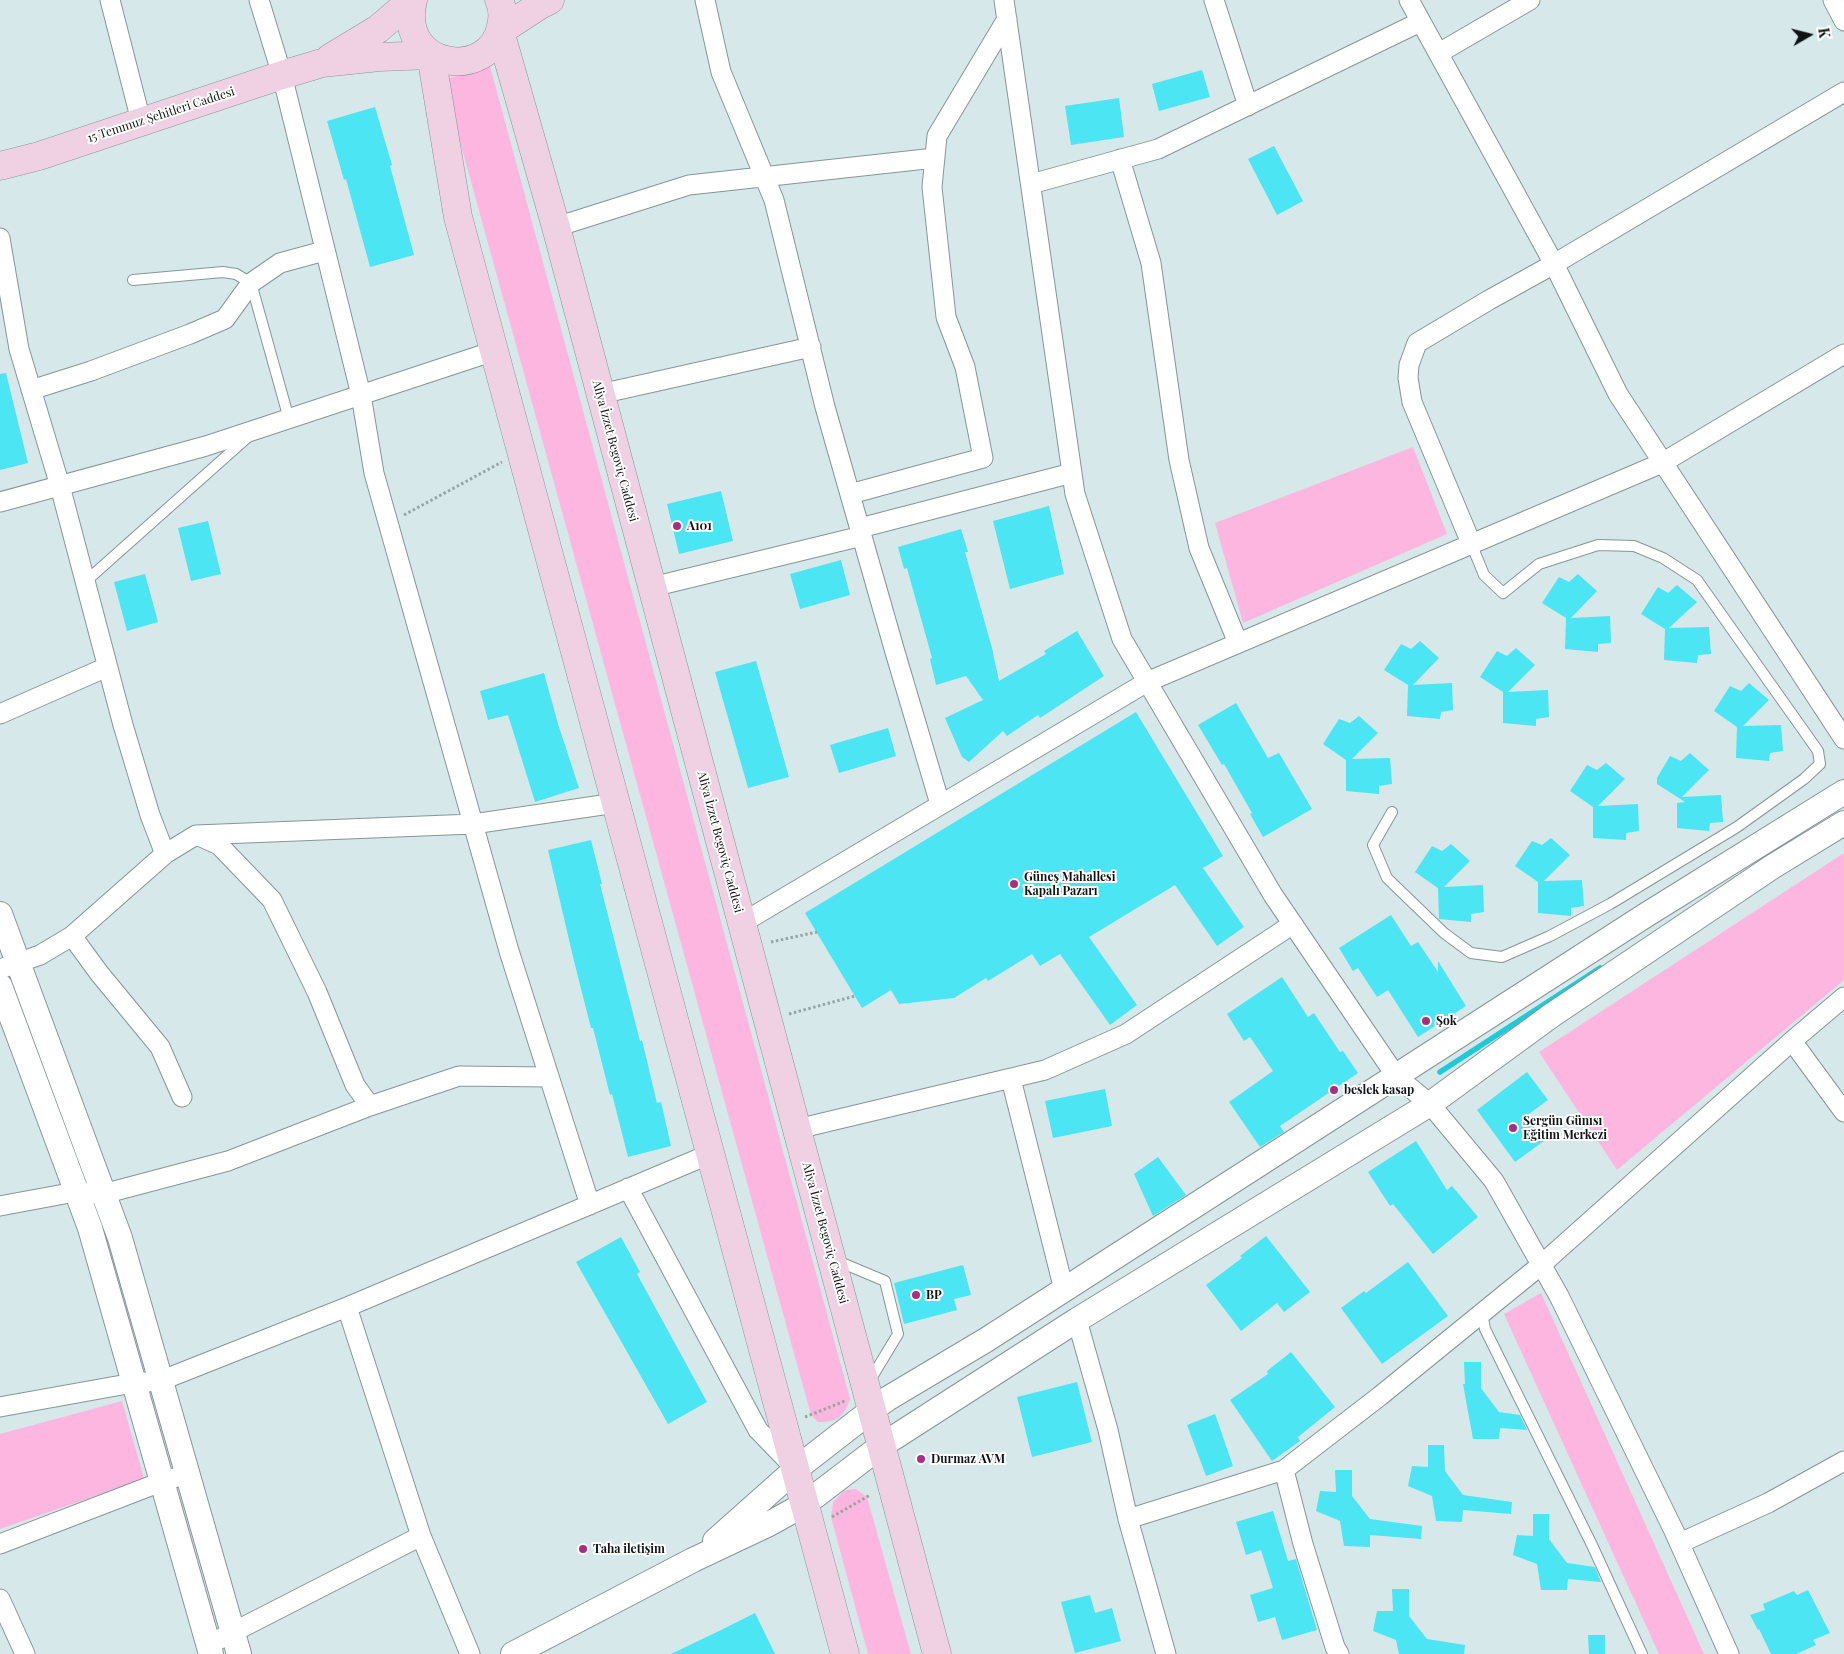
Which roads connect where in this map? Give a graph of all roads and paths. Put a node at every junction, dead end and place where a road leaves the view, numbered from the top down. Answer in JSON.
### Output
{"nodes":[{"id":1,"x":110,"y":0,"type":"edge"},
{"id":2,"x":259,"y":0,"type":"edge"},
{"id":3,"x":413,"y":0,"type":"edge"},
{"id":4,"x":500,"y":0,"type":"edge"},
{"id":5,"x":550,"y":0,"type":"edge"},
{"id":6,"x":705,"y":0,"type":"edge"},
{"id":7,"x":1004,"y":0,"type":"edge"},
{"id":8,"x":1214,"y":0,"type":"edge"},
{"id":9,"x":1409,"y":0,"type":"edge"},
{"id":10,"x":1530,"y":0,"type":"edge"},
{"id":11,"x":1833,"y":0,"type":"edge"},
{"id":12,"x":1007,"y":19,"type":"junction"},
{"id":13,"x":1844,"y":21,"type":"edge"},
{"id":14,"x":1420,"y":22,"type":"junction"},
{"id":15,"x":500,"y":31,"type":"junction"},
{"id":16,"x":1439,"y":53,"type":"junction"},
{"id":17,"x":431,"y":55,"type":"junction"},
{"id":18,"x":322,"y":63,"type":"junction"},
{"id":19,"x":282,"y":75,"type":"junction"},
{"id":20,"x":1844,"y":92,"type":"edge"},
{"id":21,"x":1248,"y":106,"type":"junction"},
{"id":22,"x":141,"y":122,"type":"junction"},
{"id":23,"x":935,"y":158,"type":"junction"},
{"id":24,"x":1120,"y":159,"type":"junction"},
{"id":25,"x":0,"y":166,"type":"edge"},
{"id":26,"x":764,"y":176,"type":"junction"},
{"id":27,"x":1030,"y":184,"type":"junction"},
{"id":28,"x":556,"y":226,"type":"junction"},
{"id":29,"x":0,"y":238,"type":"edge"},
{"id":30,"x":324,"y":251,"type":"junction"},
{"id":31,"x":1554,"y":264,"type":"junction"},
{"id":32,"x":133,"y":280,"type":"dead end"},
{"id":33,"x":251,"y":282,"type":"junction"},
{"id":34,"x":811,"y":347,"type":"junction"},
{"id":35,"x":494,"y":351,"type":"junction"},
{"id":36,"x":1844,"y":354,"type":"edge"},
{"id":37,"x":31,"y":390,"type":"junction"},
{"id":38,"x":600,"y":394,"type":"junction"},
{"id":39,"x":361,"y":395,"type":"junction"},
{"id":40,"x":289,"y":418,"type":"junction"},
{"id":41,"x":257,"y":429,"type":"junction"},
{"id":42,"x":521,"y":452,"type":"junction"},
{"id":43,"x":1662,"y":463,"type":"junction"},
{"id":44,"x":1072,"y":473,"type":"junction"},
{"id":45,"x":60,"y":486,"type":"junction"},
{"id":46,"x":850,"y":494,"type":"junction"},
{"id":47,"x":0,"y":502,"type":"edge"},
{"id":48,"x":388,"y":524,"type":"junction"},
{"id":49,"x":861,"y":532,"type":"junction"},
{"id":50,"x":1471,"y":543,"type":"junction"},
{"id":51,"x":85,"y":582,"type":"junction"},
{"id":52,"x":652,"y":587,"type":"junction"},
{"id":53,"x":1238,"y":643,"type":"junction"},
{"id":54,"x":108,"y":667,"type":"junction"},
{"id":55,"x":1147,"y":682,"type":"junction"},
{"id":56,"x":0,"y":714,"type":"edge"},
{"id":57,"x":1844,"y":739,"type":"edge"},
{"id":58,"x":1844,"y":792,"type":"edge"},
{"id":59,"x":616,"y":803,"type":"junction"},
{"id":60,"x":940,"y":804,"type":"junction"},
{"id":61,"x":1392,"y":812,"type":"dead end"},
{"id":62,"x":1844,"y":823,"type":"edge"},
{"id":63,"x":473,"y":824,"type":"junction"},
{"id":64,"x":196,"y":835,"type":"junction"},
{"id":65,"x":165,"y":854,"type":"junction"},
{"id":66,"x":0,"y":914,"type":"edge"},
{"id":67,"x":742,"y":923,"type":"junction"},
{"id":68,"x":1293,"y":924,"type":"junction"},
{"id":69,"x":817,"y":932,"type":"dead end"},
{"id":70,"x":72,"y":936,"type":"junction"},
{"id":71,"x":766,"y":943,"type":"dead end"},
{"id":72,"x":9,"y":965,"type":"edge"},
{"id":73,"x":30,"y":996,"type":"junction"},
{"id":74,"x":855,"y":996,"type":"dead end"},
{"id":75,"x":1844,"y":997,"type":"edge"},
{"id":76,"x":2,"y":999,"type":"edge"},
{"id":77,"x":786,"y":1015,"type":"dead end"},
{"id":78,"x":1792,"y":1041,"type":"junction"},
{"id":79,"x":1396,"y":1076,"type":"junction"},
{"id":80,"x":549,"y":1077,"type":"junction"},
{"id":81,"x":1011,"y":1078,"type":"junction"},
{"id":82,"x":182,"y":1097,"type":"dead end"},
{"id":83,"x":1430,"y":1104,"type":"junction"},
{"id":84,"x":370,"y":1106,"type":"junction"},
{"id":85,"x":1844,"y":1112,"type":"edge"},
{"id":86,"x":797,"y":1129,"type":"junction"},
{"id":87,"x":710,"y":1154,"type":"junction"},
{"id":88,"x":628,"y":1188,"type":"junction"},
{"id":89,"x":75,"y":1192,"type":"junction"},
{"id":90,"x":103,"y":1194,"type":"junction"},
{"id":91,"x":590,"y":1205,"type":"junction"},
{"id":92,"x":0,"y":1206,"type":"edge"},
{"id":93,"x":832,"y":1259,"type":"junction"},
{"id":94,"x":1541,"y":1265,"type":"junction"},
{"id":95,"x":1064,"y":1290,"type":"junction"},
{"id":96,"x":346,"y":1307,"type":"junction"},
{"id":97,"x":1482,"y":1313,"type":"junction"},
{"id":98,"x":1077,"y":1320,"type":"junction"},
{"id":99,"x":160,"y":1381,"type":"junction"},
{"id":100,"x":133,"y":1383,"type":"junction"},
{"id":101,"x":868,"y":1397,"type":"junction"},
{"id":102,"x":0,"y":1408,"type":"edge"},
{"id":103,"x":784,"y":1426,"type":"junction"},
{"id":104,"x":881,"y":1446,"type":"junction"},
{"id":105,"x":1844,"y":1461,"type":"edge"},
{"id":106,"x":796,"y":1469,"type":"junction"},
{"id":107,"x":1284,"y":1470,"type":"junction"},
{"id":108,"x":187,"y":1474,"type":"junction"},
{"id":109,"x":161,"y":1482,"type":"junction"},
{"id":110,"x":892,"y":1485,"type":"junction"},
{"id":111,"x":808,"y":1516,"type":"junction"},
{"id":112,"x":1128,"y":1519,"type":"junction"},
{"id":113,"x":420,"y":1536,"type":"junction"},
{"id":114,"x":1680,"y":1543,"type":"junction"},
{"id":115,"x":0,"y":1544,"type":"edge"},
{"id":116,"x":693,"y":1560,"type":"junction"},
{"id":117,"x":0,"y":1599,"type":"edge"},
{"id":118,"x":236,"y":1644,"type":"edge"},
{"id":119,"x":210,"y":1649,"type":"edge"},
{"id":120,"x":1340,"y":1652,"type":"edge"},
{"id":121,"x":25,"y":1654,"type":"edge"},
{"id":122,"x":470,"y":1654,"type":"edge"},
{"id":123,"x":513,"y":1654,"type":"edge"},
{"id":124,"x":845,"y":1654,"type":"edge"},
{"id":125,"x":937,"y":1654,"type":"edge"},
{"id":126,"x":1166,"y":1654,"type":"edge"},
{"id":127,"x":1642,"y":1654,"type":"edge"},
{"id":128,"x":1730,"y":1654,"type":"edge"}],
"edges":[{"from":1,"to":22,"type":"street"},
{"from":2,"to":19,"type":"street"},
{"from":3,"to":17,"type":"main road"},
{"from":3,"to":18,"type":"main road"},
{"from":4,"to":15,"type":"main road"},
{"from":5,"to":15,"type":"main road"},
{"from":6,"to":26,"type":"street"},
{"from":7,"to":12,"type":"street"},
{"from":8,"to":21,"type":"street"},
{"from":9,"to":14,"type":"street"},
{"from":10,"to":16,"type":"street"},
{"from":11,"to":13,"type":"street"},
{"from":12,"to":23,"type":"street"},
{"from":12,"to":27,"type":"street"},
{"from":14,"to":16,"type":"street"},
{"from":14,"to":21,"type":"street"},
{"from":15,"to":17,"type":"main road"},
{"from":15,"to":28,"type":"main road","name":"Aliya İzzet Begoviç Caddesi"},
{"from":16,"to":31,"type":"street"},
{"from":17,"to":18,"type":"main road"},
{"from":17,"to":35,"type":"main road"},
{"from":18,"to":19,"type":"main road","name":"15 Temmuz Şehitleri Caddesi"},
{"from":19,"to":22,"type":"main road","name":"15 Temmuz Şehitleri Caddesi"},
{"from":19,"to":30,"type":"street"},
{"from":20,"to":31,"type":"street"},
{"from":21,"to":24,"type":"street"},
{"from":22,"to":25,"type":"main road","name":"15 Temmuz Şehitleri Caddesi"},
{"from":23,"to":26,"type":"street"},
{"from":23,"to":46,"type":"street"},
{"from":24,"to":27,"type":"street"},
{"from":24,"to":53,"type":"street"},
{"from":26,"to":28,"type":"street"},
{"from":26,"to":34,"type":"street"},
{"from":27,"to":44,"type":"street"},
{"from":28,"to":38,"type":"main road","name":"Aliya İzzet Begoviç Caddesi"},
{"from":29,"to":37,"type":"street"},
{"from":30,"to":33,"type":"street"},
{"from":30,"to":39,"type":"street"},
{"from":31,"to":43,"type":"street"},
{"from":31,"to":50,"type":"street"},
{"from":32,"to":33,"type":"lane"},
{"from":33,"to":37,"type":"street"},
{"from":33,"to":40,"type":"lane"},
{"from":34,"to":38,"type":"street"},
{"from":34,"to":46,"type":"street"},
{"from":35,"to":39,"type":"street"},
{"from":35,"to":42,"type":"main road"},
{"from":36,"to":43,"type":"street"},
{"from":37,"to":45,"type":"street"},
{"from":38,"to":52,"type":"main road","name":"Aliya İzzet Begoviç Caddesi"},
{"from":39,"to":40,"type":"street"},
{"from":39,"to":48,"type":"street"},
{"from":40,"to":41,"type":"street"},
{"from":41,"to":45,"type":"street"},
{"from":41,"to":51,"type":"lane"},
{"from":42,"to":48,"type":"path"},
{"from":42,"to":59,"type":"main road"},
{"from":43,"to":50,"type":"street"},
{"from":43,"to":57,"type":"street"},
{"from":44,"to":49,"type":"street"},
{"from":44,"to":55,"type":"street"},
{"from":45,"to":47,"type":"street"},
{"from":45,"to":51,"type":"street"},
{"from":46,"to":49,"type":"street"},
{"from":48,"to":63,"type":"street"},
{"from":49,"to":52,"type":"street"},
{"from":49,"to":60,"type":"street"},
{"from":50,"to":53,"type":"street"},
{"from":50,"to":61,"type":"lane"},
{"from":51,"to":54,"type":"street"},
{"from":52,"to":67,"type":"main road","name":"Aliya İzzet Begoviç Caddesi"},
{"from":53,"to":55,"type":"street"},
{"from":54,"to":56,"type":"street"},
{"from":54,"to":65,"type":"street"},
{"from":55,"to":60,"type":"street"},
{"from":55,"to":68,"type":"street"},
{"from":58,"to":79,"type":"street"},
{"from":59,"to":63,"type":"street"},
{"from":59,"to":87,"type":"main road"},
{"from":60,"to":67,"type":"street"},
{"from":62,"to":83,"type":"street"},
{"from":63,"to":64,"type":"street"},
{"from":63,"to":80,"type":"street"},
{"from":64,"to":65,"type":"street"},
{"from":64,"to":84,"type":"street"},
{"from":65,"to":70,"type":"street"},
{"from":66,"to":72,"type":"street"},
{"from":67,"to":86,"type":"main road","name":"Aliya İzzet Begoviç Caddesi"},
{"from":68,"to":79,"type":"street"},
{"from":68,"to":81,"type":"street"},
{"from":69,"to":71,"type":"path"},
{"from":70,"to":72,"type":"street"},
{"from":70,"to":82,"type":"street"},
{"from":72,"to":73,"type":"street"},
{"from":73,"to":76,"type":"street"},
{"from":73,"to":90,"type":"street"},
{"from":74,"to":77,"type":"path"},
{"from":75,"to":78,"type":"street"},
{"from":76,"to":89,"type":"street"},
{"from":78,"to":85,"type":"street"},
{"from":78,"to":94,"type":"street"},
{"from":79,"to":83,"type":"street"},
{"from":79,"to":95,"type":"street"},
{"from":80,"to":84,"type":"street"},
{"from":80,"to":91,"type":"street"},
{"from":81,"to":86,"type":"street"},
{"from":81,"to":95,"type":"street"},
{"from":83,"to":94,"type":"street"},
{"from":83,"to":98,"type":"street"},
{"from":84,"to":90,"type":"street"},
{"from":86,"to":93,"type":"main road","name":"Aliya İzzet Begoviç Caddesi"},
{"from":87,"to":88,"type":"street"},
{"from":87,"to":103,"type":"main road"},
{"from":88,"to":91,"type":"street"},
{"from":88,"to":106,"type":"street"},
{"from":89,"to":90,"type":"street"},
{"from":89,"to":92,"type":"street"},
{"from":89,"to":100,"type":"street"},
{"from":90,"to":99,"type":"street"},
{"from":91,"to":96,"type":"street"},
{"from":93,"to":101,"type":"main road","name":"Aliya İzzet Begoviç Caddesi"},
{"from":93,"to":101,"type":"lane"},
{"from":94,"to":97,"type":"street"},
{"from":94,"to":114,"type":"street"},
{"from":95,"to":101,"type":"street"},
{"from":96,"to":99,"type":"street"},
{"from":96,"to":113,"type":"street"},
{"from":97,"to":107,"type":"street"},
{"from":97,"to":127,"type":"lane"},
{"from":98,"to":104,"type":"street"},
{"from":98,"to":112,"type":"street"},
{"from":99,"to":100,"type":"street"},
{"from":99,"to":108,"type":"street"},
{"from":100,"to":102,"type":"street"},
{"from":100,"to":109,"type":"street"},
{"from":101,"to":103,"type":"path"},
{"from":101,"to":104,"type":"main road","name":"Aliya İzzet Begoviç Caddesi"},
{"from":101,"to":106,"type":"street"},
{"from":103,"to":106,"type":"main road"},
{"from":104,"to":110,"type":"main road","name":"Aliya İzzet Begoviç Caddesi"},
{"from":104,"to":111,"type":"street"},
{"from":105,"to":114,"type":"street"},
{"from":106,"to":111,"type":"main road"},
{"from":106,"to":116,"type":"street"},
{"from":107,"to":112,"type":"street"},
{"from":107,"to":120,"type":"street"},
{"from":108,"to":109,"type":"street"},
{"from":108,"to":118,"type":"street"},
{"from":109,"to":115,"type":"street"},
{"from":109,"to":119,"type":"street"},
{"from":110,"to":111,"type":"path"},
{"from":110,"to":125,"type":"main road","name":"Aliya İzzet Begoviç Caddesi"},
{"from":111,"to":116,"type":"street"},
{"from":111,"to":124,"type":"main road"},
{"from":112,"to":126,"type":"street"},
{"from":113,"to":118,"type":"street"},
{"from":113,"to":122,"type":"street"},
{"from":114,"to":128,"type":"street"},
{"from":116,"to":123,"type":"street"},
{"from":117,"to":121,"type":"street"},
{"from":118,"to":119,"type":"street"}]}
